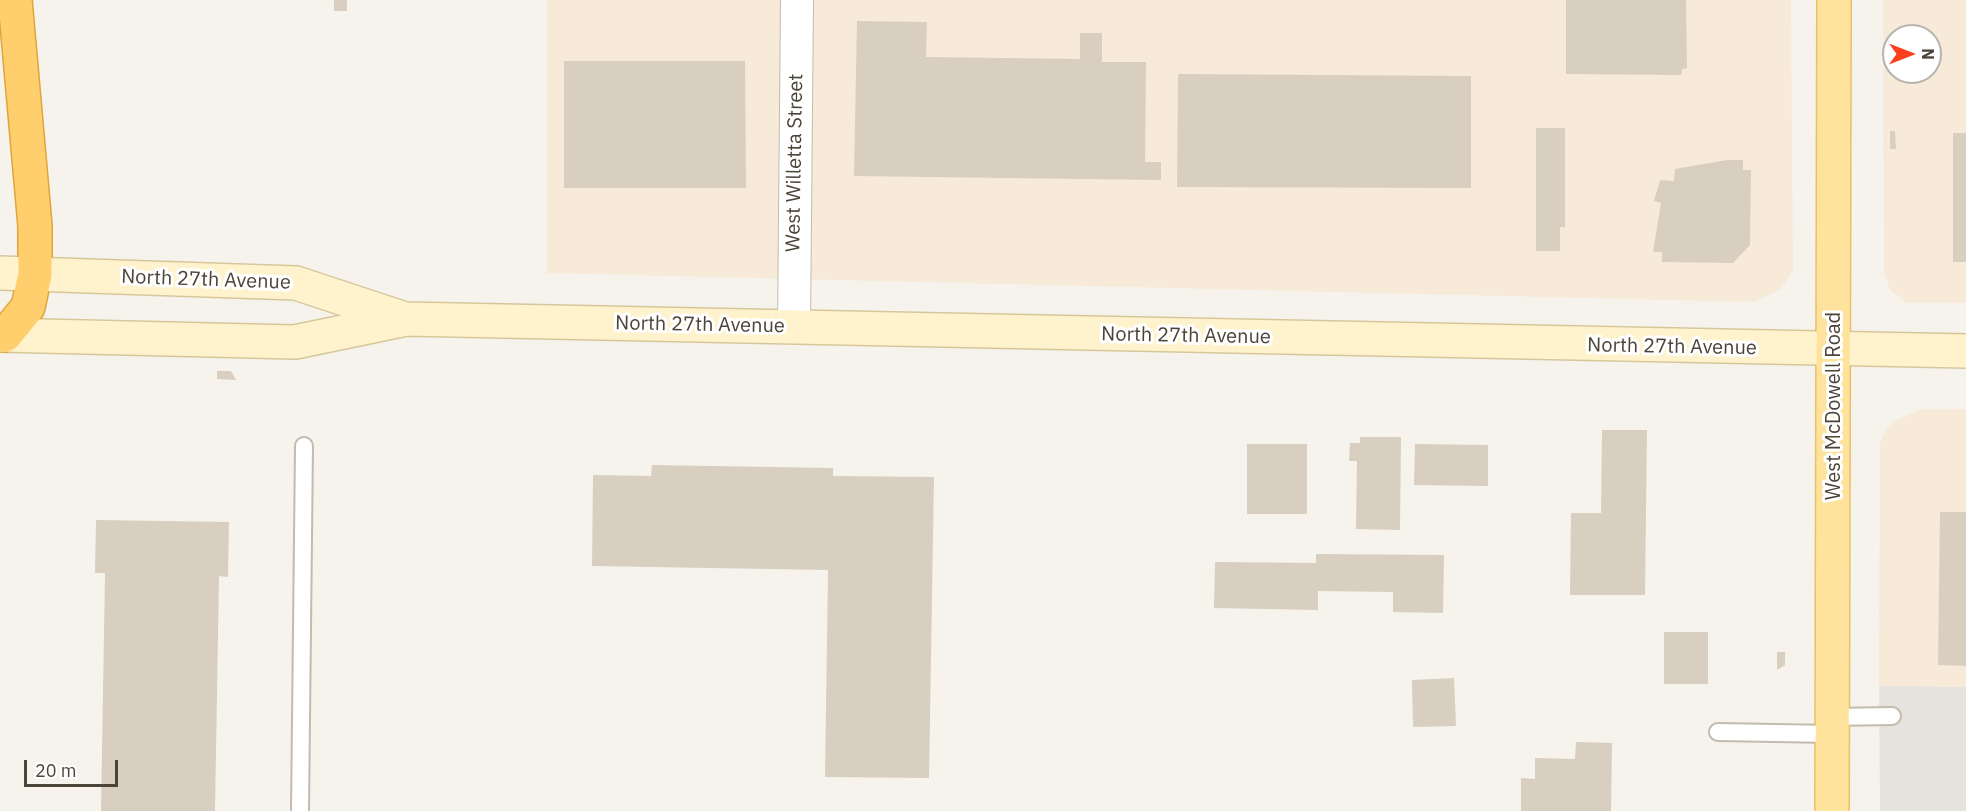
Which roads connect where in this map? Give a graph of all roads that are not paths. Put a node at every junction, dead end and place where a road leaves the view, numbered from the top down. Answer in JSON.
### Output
{"nodes":[{"id":1,"x":15,"y":0,"type":"edge"},
{"id":2,"x":797,"y":0,"type":"edge"},
{"id":3,"x":1834,"y":0,"type":"edge"},
{"id":4,"x":0,"y":273,"type":"edge"},
{"id":5,"x":35,"y":274,"type":"junction"},
{"id":6,"x":406,"y":320,"type":"junction"},
{"id":7,"x":794,"y":327,"type":"junction"},
{"id":8,"x":2,"y":335,"type":"edge"},
{"id":9,"x":1834,"y":350,"type":"junction"},
{"id":10,"x":1966,"y":351,"type":"edge"},
{"id":11,"x":304,"y":446,"type":"dead end"},
{"id":12,"x":1892,"y":716,"type":"dead end"},
{"id":13,"x":1832,"y":726,"type":"junction"},
{"id":14,"x":1718,"y":732,"type":"dead end"},
{"id":15,"x":300,"y":811,"type":"edge"},
{"id":16,"x":1832,"y":811,"type":"edge"}],
"edges":[{"from":1,"to":5,"type":"highway"},
{"from":2,"to":7,"type":"street","name":"West Willetta Street"},
{"from":3,"to":9,"type":"main road","name":"West McDowell Road"},
{"from":4,"to":5,"type":"main road","name":"North 27th Avenue"},
{"from":5,"to":6,"type":"main road","name":"North 27th Avenue"},
{"from":5,"to":8,"type":"highway"},
{"from":6,"to":7,"type":"main road","name":"North 27th Avenue"},
{"from":6,"to":8,"type":"main road","name":"North 27th Avenue"},
{"from":7,"to":9,"type":"main road","name":"North 27th Avenue"},
{"from":9,"to":10,"type":"main road","name":"North 27th Avenue"},
{"from":9,"to":13,"type":"main road","name":"West McDowell Road"},
{"from":11,"to":15,"type":"lane"},
{"from":12,"to":13,"type":"lane"},
{"from":13,"to":14,"type":"lane"},
{"from":13,"to":16,"type":"main road","name":"West McDowell Road"}]}
